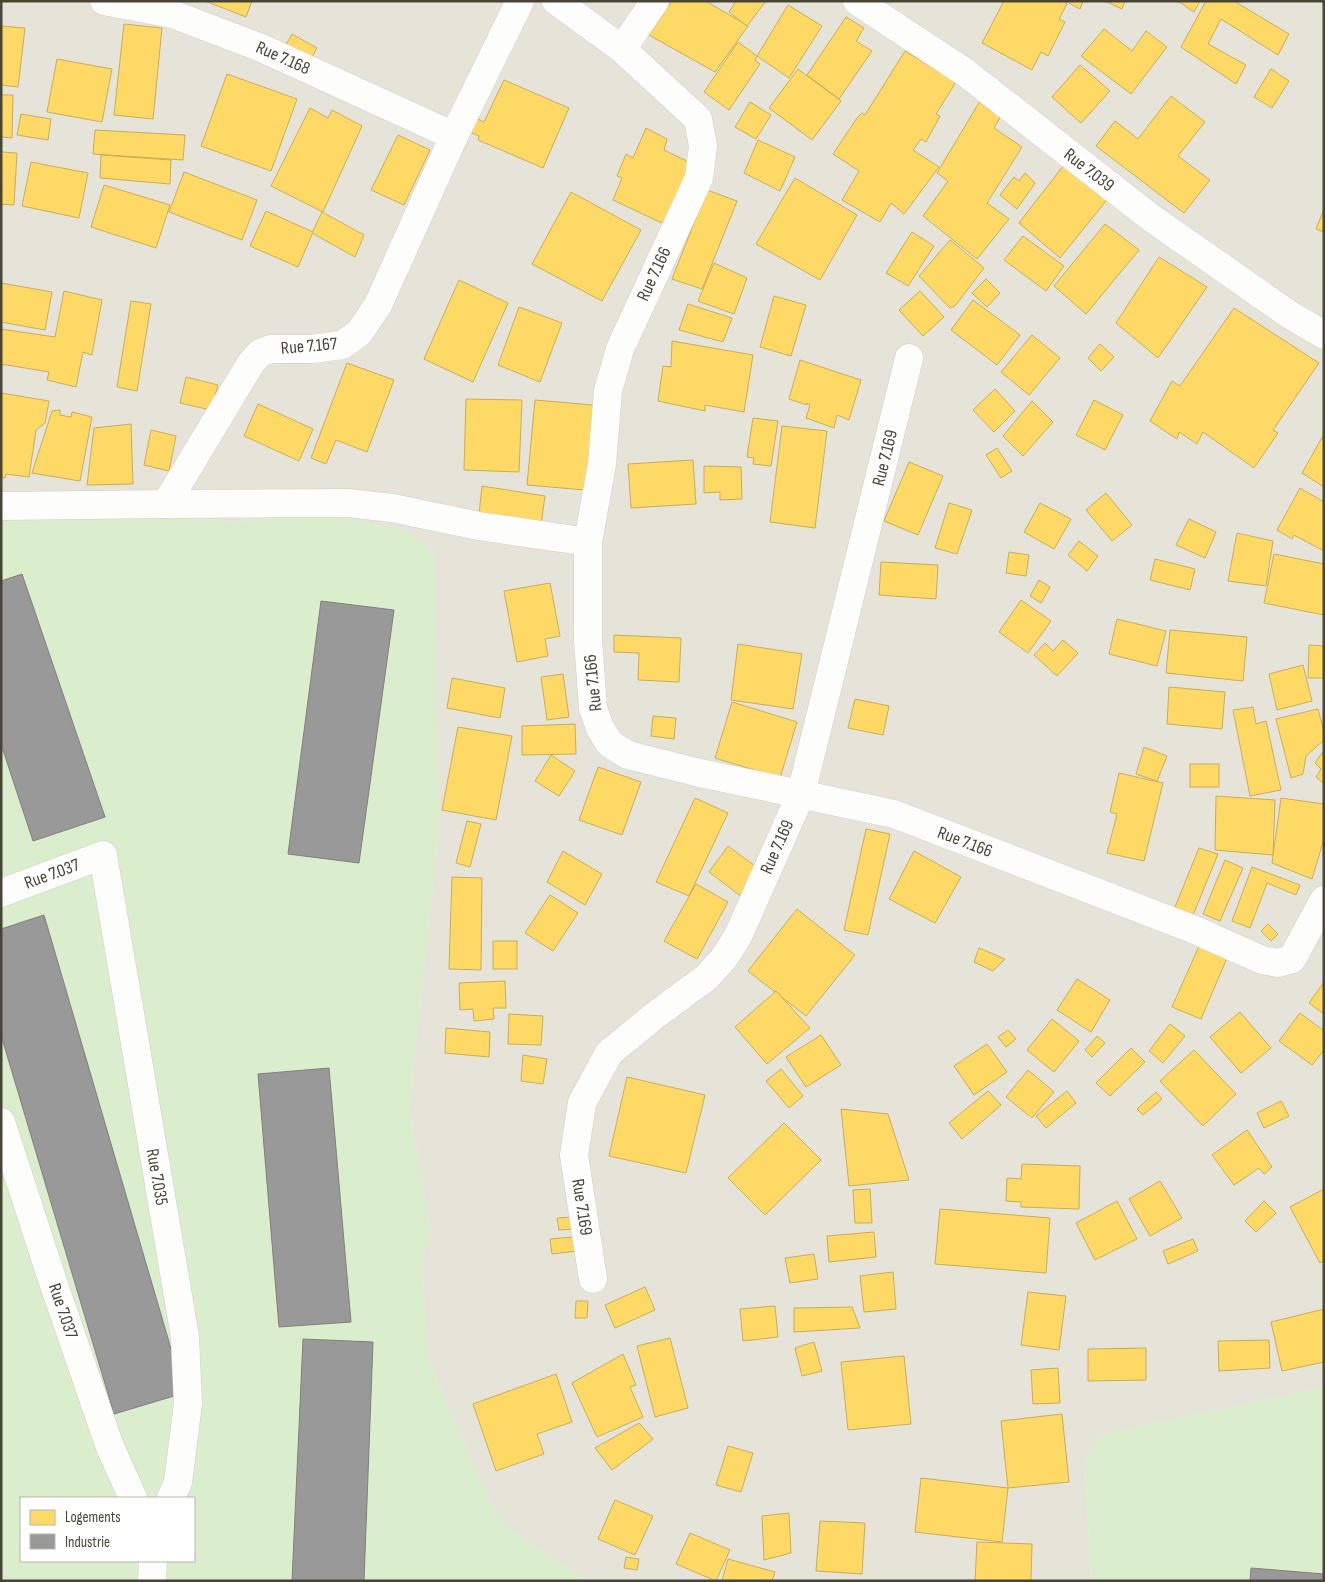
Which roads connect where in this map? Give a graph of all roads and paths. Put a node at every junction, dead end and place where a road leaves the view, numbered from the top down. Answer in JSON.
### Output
{"nodes":[{"id":1,"x":104,"y":1,"type":"edge"},
{"id":2,"x":520,"y":1,"type":"edge"},
{"id":3,"x":556,"y":1,"type":"edge"},
{"id":4,"x":655,"y":1,"type":"edge"},
{"id":5,"x":857,"y":1,"type":"edge"},
{"id":6,"x":622,"y":49,"type":"junction"},
{"id":7,"x":454,"y":136,"type":"junction"},
{"id":8,"x":1324,"y":335,"type":"edge"},
{"id":9,"x":909,"y":358,"type":"dead end"},
{"id":10,"x":166,"y":504,"type":"junction"},
{"id":11,"x":1,"y":506,"type":"edge"},
{"id":12,"x":588,"y":542,"type":"junction"},
{"id":13,"x":801,"y":794,"type":"junction"},
{"id":14,"x":103,"y":855,"type":"joint"},
{"id":15,"x":1,"y":893,"type":"edge"},
{"id":16,"x":1324,"y":900,"type":"edge"},
{"id":17,"x":1,"y":1122,"type":"edge"},
{"id":18,"x":593,"y":1279,"type":"dead end"},
{"id":19,"x":133,"y":1497,"type":"edge"},
{"id":20,"x":171,"y":1497,"type":"edge"},
{"id":21,"x":153,"y":1562,"type":"edge"},
{"id":22,"x":152,"y":1581,"type":"edge"}],
"edges":[{"from":1,"to":7,"type":"street","name":"Rue 7.168"},
{"from":2,"to":7,"type":"street","name":"Rue 7.167"},
{"from":3,"to":6,"type":"street","name":"Rue 7.166"},
{"from":4,"to":6,"type":"street"},
{"from":5,"to":8,"type":"street","name":"Rue 7.039"},
{"from":6,"to":12,"type":"street","name":"Rue 7.166"},
{"from":7,"to":10,"type":"street","name":"Rue 7.167"},
{"from":9,"to":13,"type":"street","name":"Rue 7.169"},
{"from":10,"to":11,"type":"street"},
{"from":10,"to":12,"type":"street"},
{"from":12,"to":13,"type":"street","name":"Rue 7.166"},
{"from":13,"to":16,"type":"street","name":"Rue 7.166"},
{"from":13,"to":18,"type":"street","name":"Rue 7.169"},
{"from":14,"to":15,"type":"street","name":"Rue 7.037"},
{"from":14,"to":20,"type":"street","name":"Rue 7.035"},
{"from":17,"to":19,"type":"street","name":"Rue 7.037"},
{"from":21,"to":22,"type":"street"}]}
